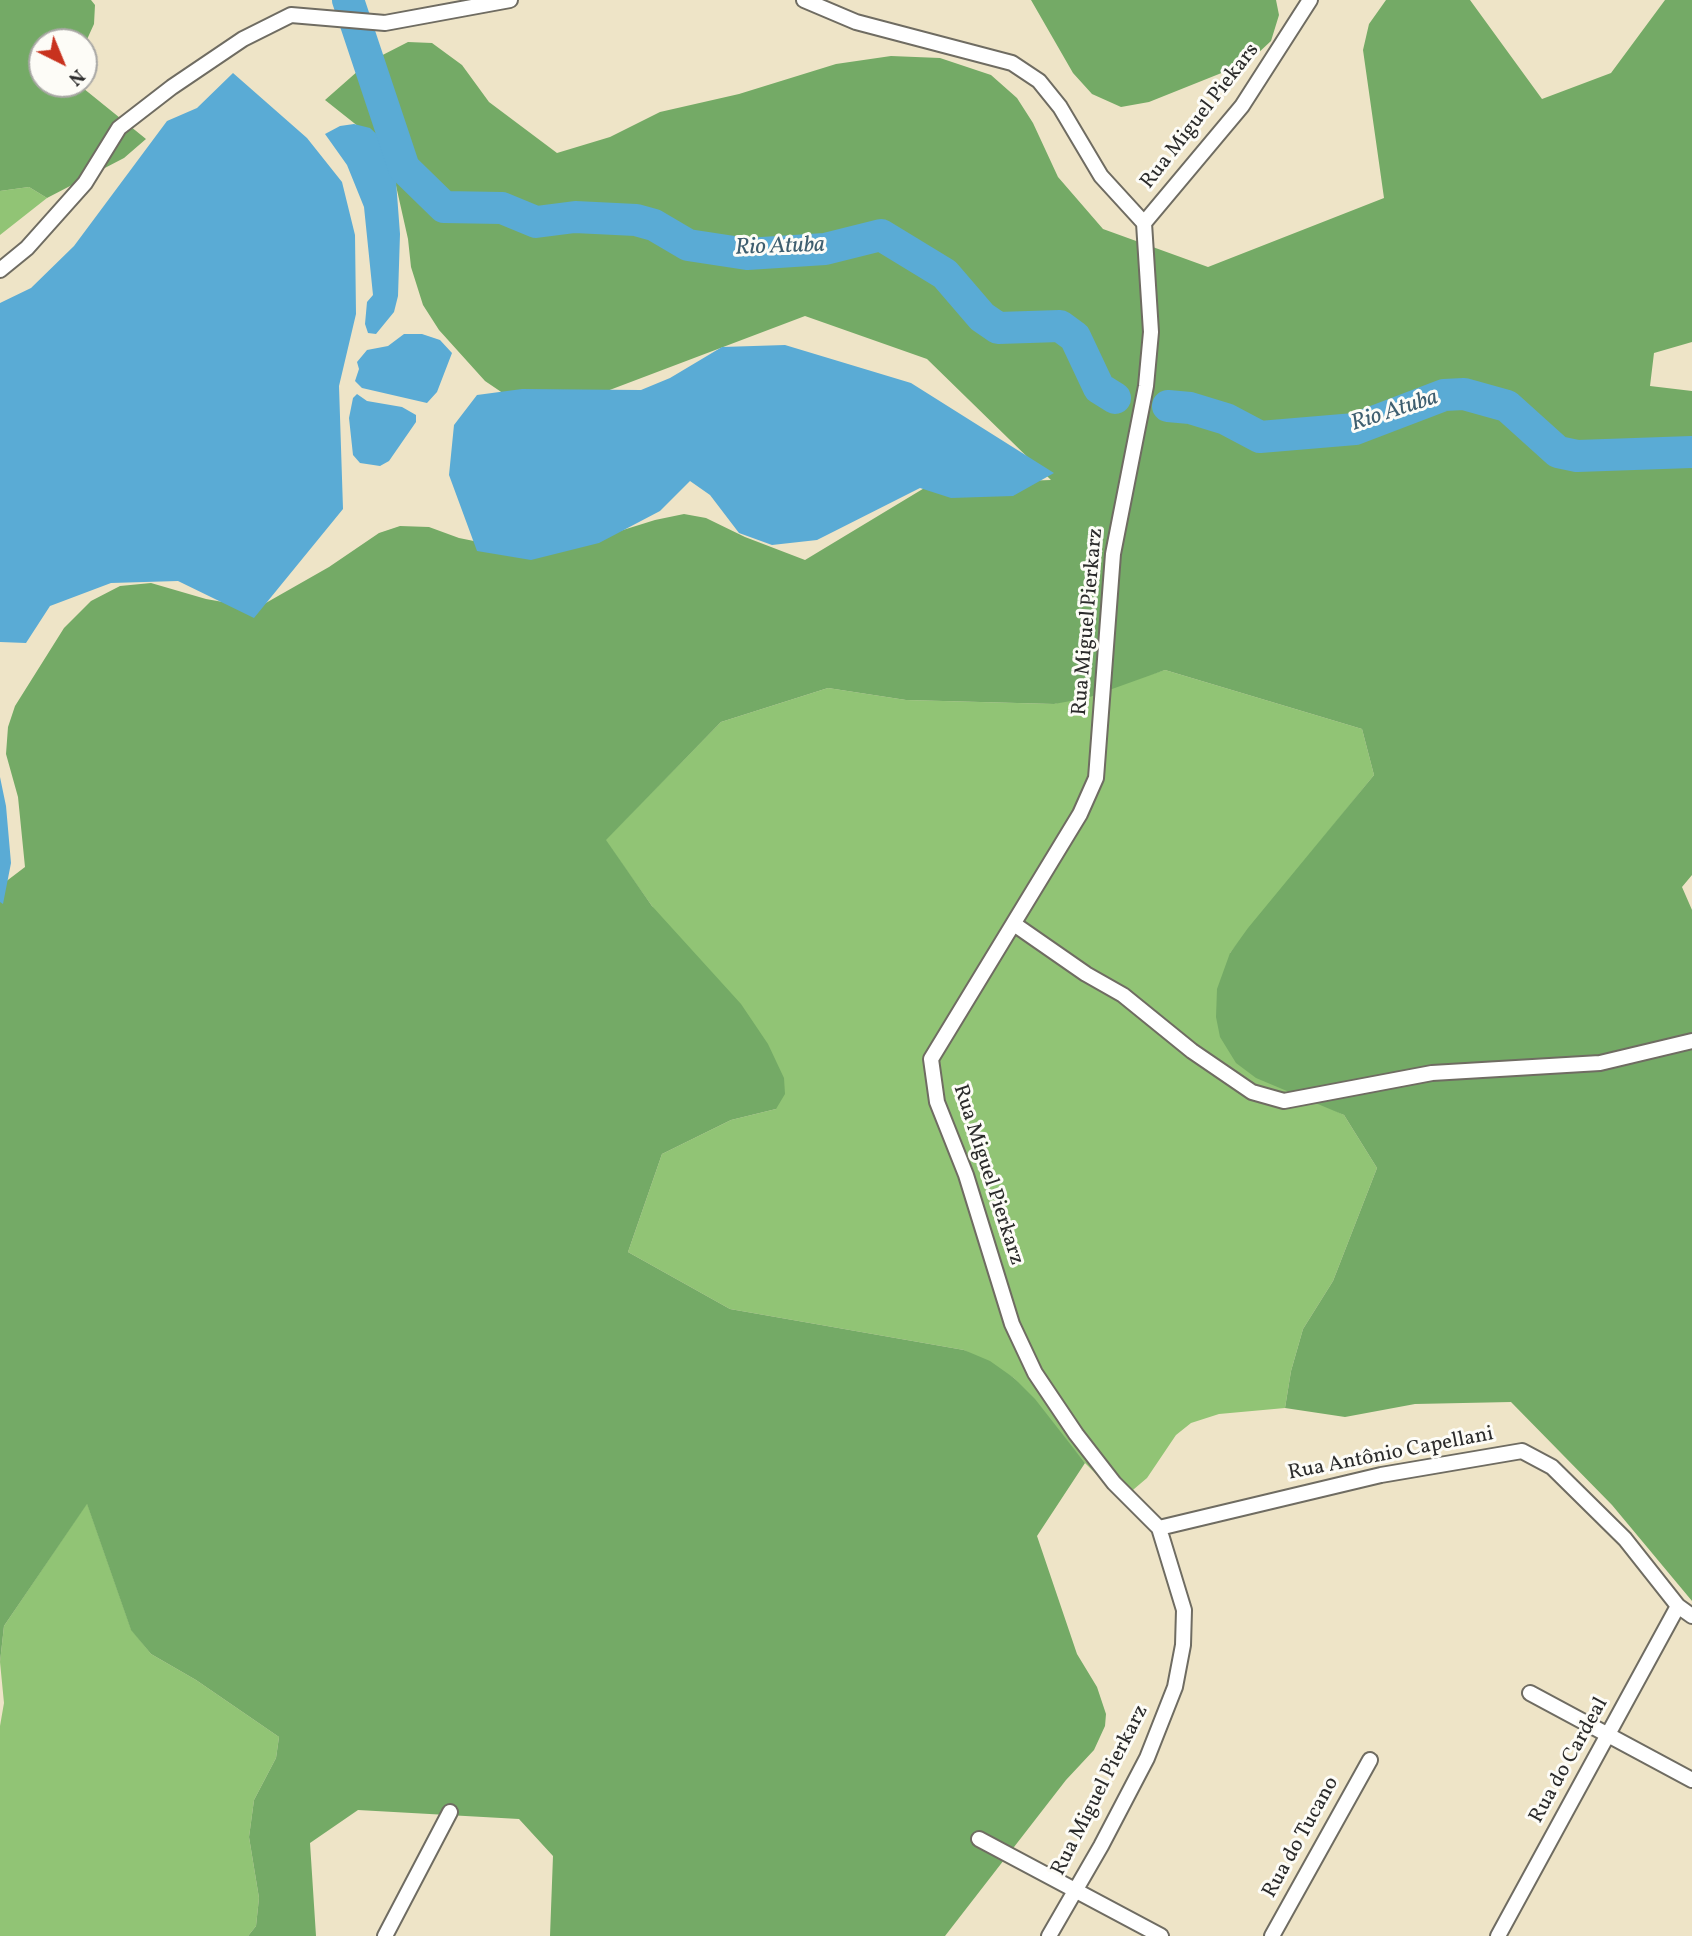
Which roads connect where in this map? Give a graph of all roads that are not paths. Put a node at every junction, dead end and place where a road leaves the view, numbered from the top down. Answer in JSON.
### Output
{"nodes":[{"id":1,"x":510,"y":0,"type":"edge"},
{"id":2,"x":804,"y":0,"type":"edge"},
{"id":3,"x":1310,"y":0,"type":"edge"},
{"id":4,"x":1144,"y":223,"type":"junction"},
{"id":5,"x":0,"y":270,"type":"edge"},
{"id":6,"x":1014,"y":924,"type":"junction"},
{"id":7,"x":1692,"y":1041,"type":"edge"},
{"id":8,"x":1159,"y":1528,"type":"junction"},
{"id":9,"x":1678,"y":1606,"type":"junction"},
{"id":10,"x":1692,"y":1616,"type":"edge"},
{"id":11,"x":1531,"y":1693,"type":"dead end"},
{"id":12,"x":1608,"y":1735,"type":"junction"},
{"id":13,"x":1370,"y":1760,"type":"dead end"},
{"id":14,"x":1692,"y":1780,"type":"edge"},
{"id":15,"x":450,"y":1812,"type":"dead end"},
{"id":16,"x":979,"y":1839,"type":"dead end"},
{"id":17,"x":1076,"y":1889,"type":"junction"},
{"id":18,"x":385,"y":1936,"type":"edge"},
{"id":19,"x":1049,"y":1936,"type":"edge"},
{"id":20,"x":1161,"y":1936,"type":"edge"},
{"id":21,"x":1272,"y":1936,"type":"edge"},
{"id":22,"x":1498,"y":1936,"type":"edge"}],
"edges":[{"from":1,"to":5,"type":"street"},
{"from":2,"to":4,"type":"street"},
{"from":3,"to":4,"type":"street","name":"Rua Miguel Piekars"},
{"from":4,"to":6,"type":"street","name":"Rua Miguel Pierkarz"},
{"from":6,"to":7,"type":"street"},
{"from":6,"to":8,"type":"street","name":"Rua Miguel Pierkarz"},
{"from":8,"to":9,"type":"street","name":"Rua Antônio Capellani"},
{"from":8,"to":17,"type":"street","name":"Rua Miguel Pierkarz"},
{"from":9,"to":10,"type":"street","name":"Rua Antônio Capellani"},
{"from":9,"to":12,"type":"street","name":"Rua do Cardeal"},
{"from":11,"to":12,"type":"street"},
{"from":12,"to":14,"type":"street"},
{"from":12,"to":22,"type":"street","name":"Rua do Cardeal"},
{"from":13,"to":21,"type":"street","name":"Rua do Tucano"},
{"from":15,"to":18,"type":"street"},
{"from":16,"to":17,"type":"street"},
{"from":17,"to":19,"type":"street","name":"Rua Miguel Pierkarz"},
{"from":17,"to":20,"type":"street"}]}
